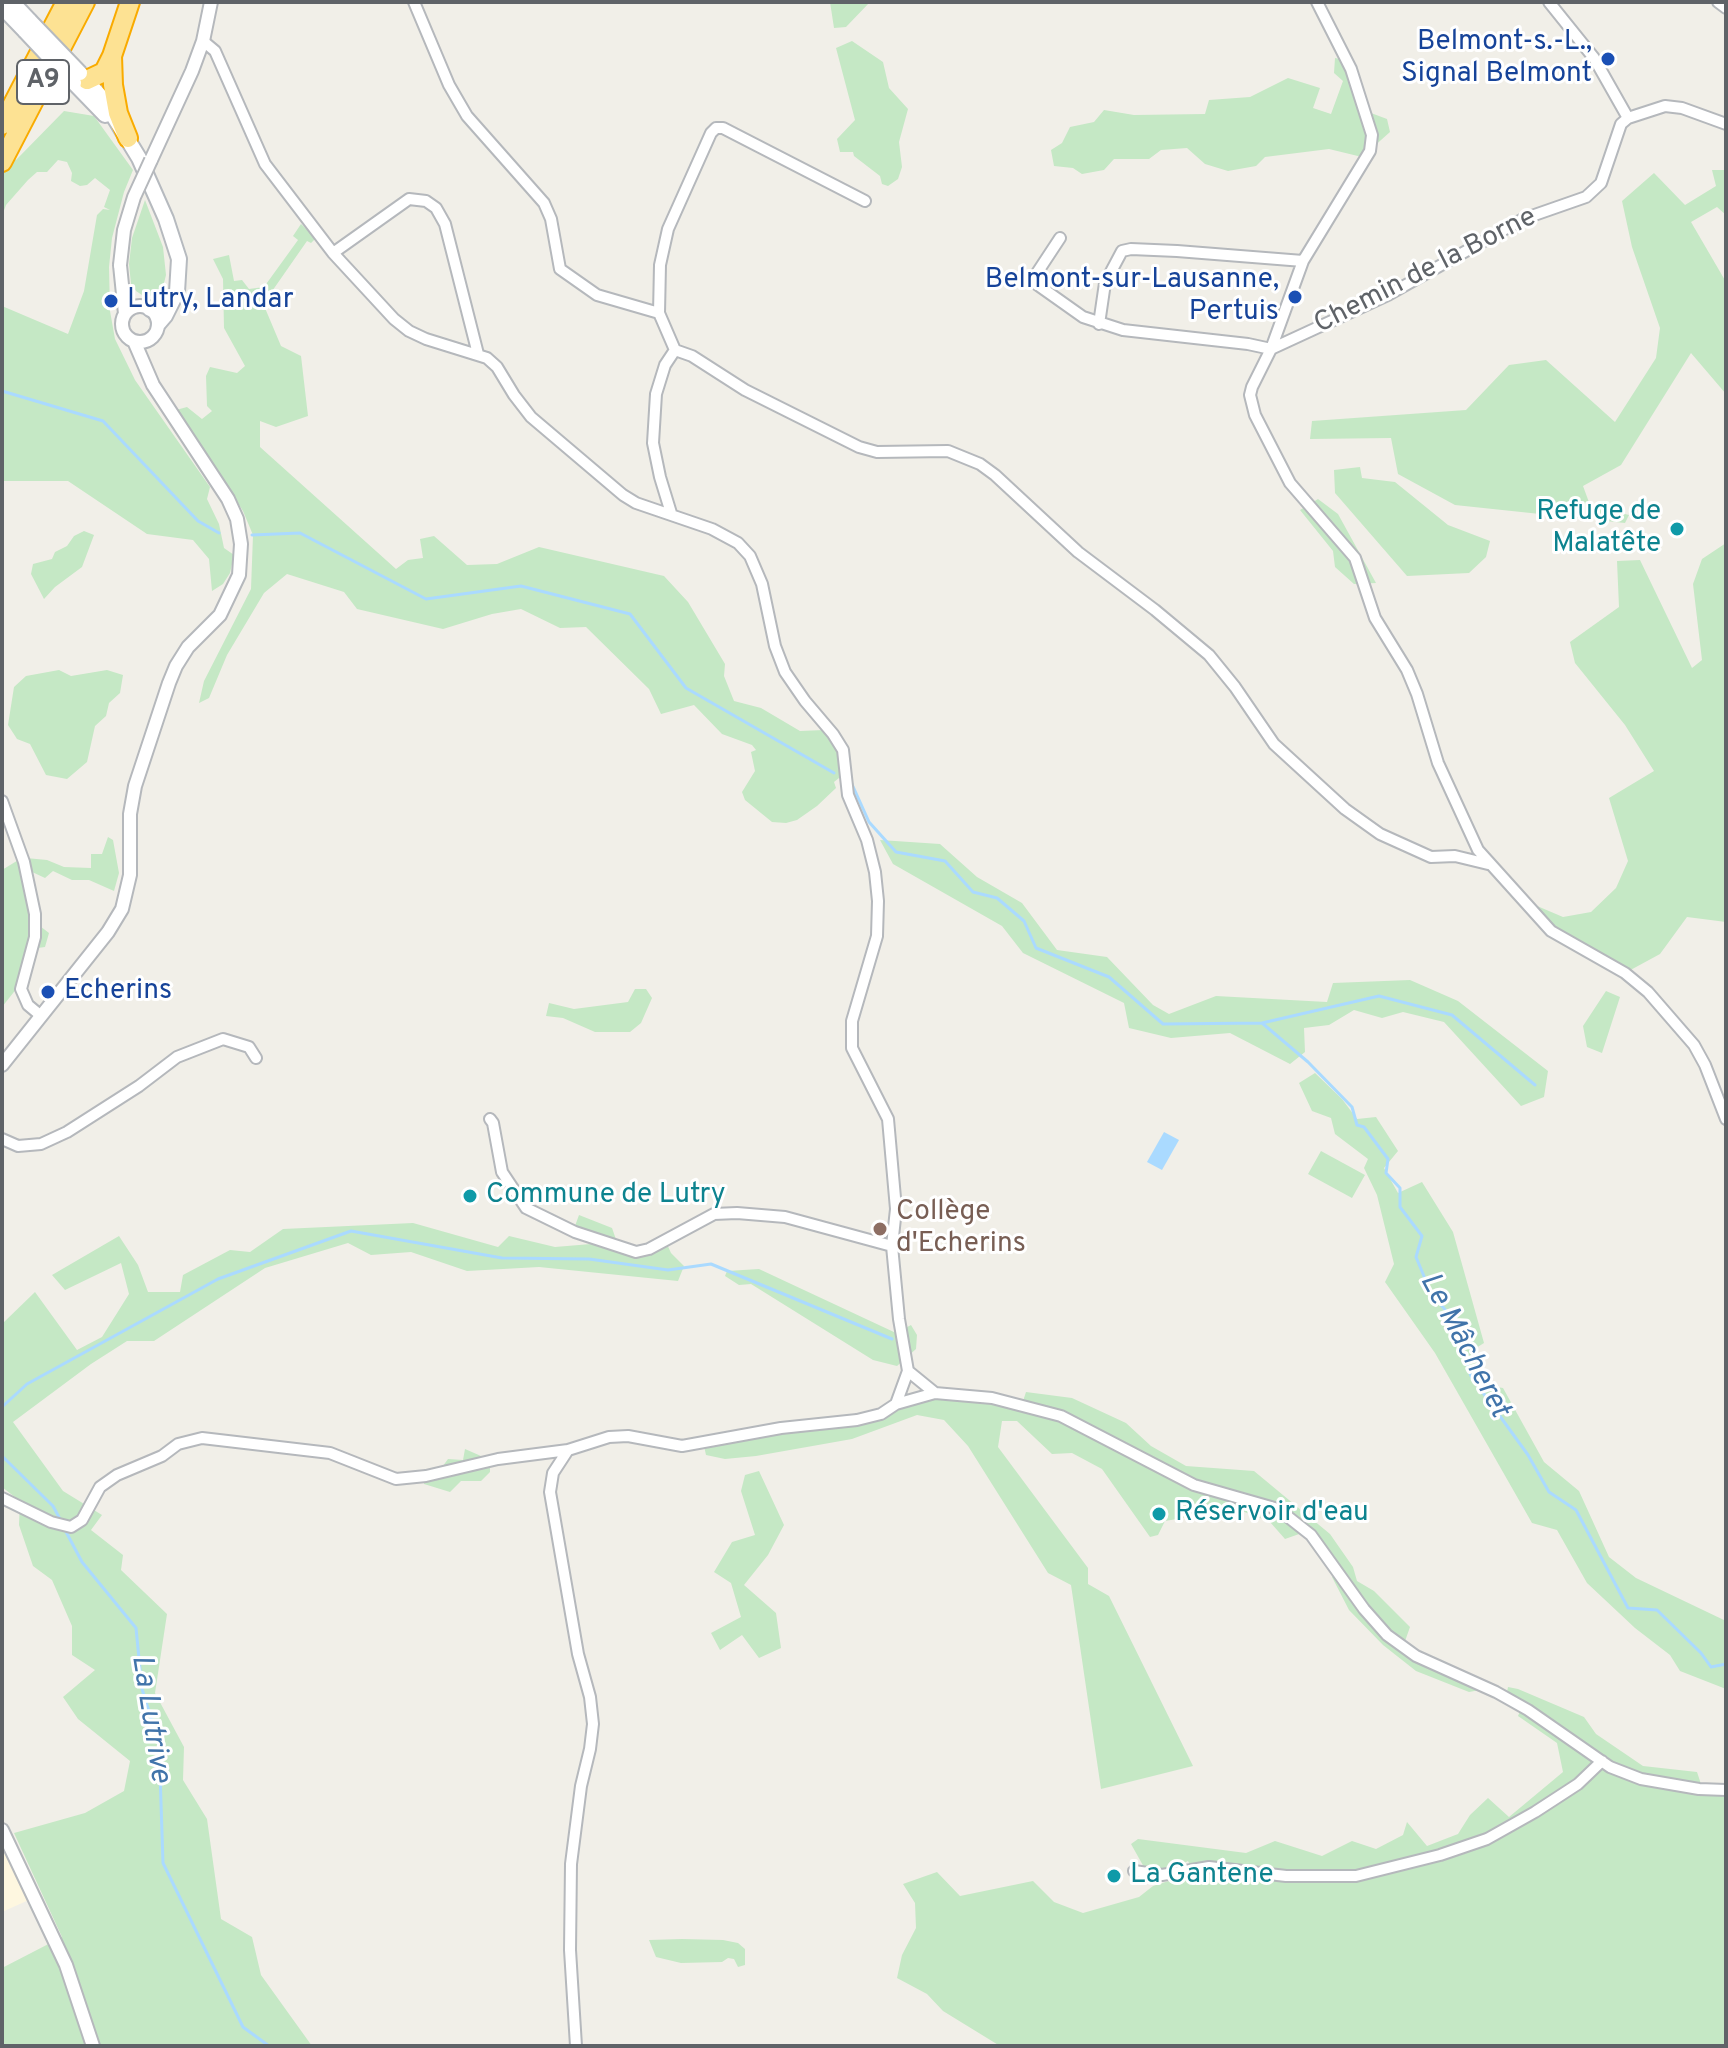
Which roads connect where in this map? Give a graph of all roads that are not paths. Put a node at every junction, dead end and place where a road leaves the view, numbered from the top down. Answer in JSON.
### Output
{"nodes":[{"id":1,"x":12,"y":2,"type":"edge"},
{"id":2,"x":66,"y":2,"type":"edge"},
{"id":3,"x":85,"y":2,"type":"edge"},
{"id":4,"x":130,"y":2,"type":"edge"},
{"id":5,"x":211,"y":2,"type":"edge"},
{"id":6,"x":414,"y":2,"type":"edge"},
{"id":7,"x":1317,"y":2,"type":"edge"},
{"id":8,"x":1549,"y":2,"type":"edge"},
{"id":9,"x":1718,"y":2,"type":"edge"},
{"id":10,"x":2,"y":7,"type":"edge"},
{"id":11,"x":1726,"y":8,"type":"edge"},
{"id":12,"x":28,"y":26,"type":"junction"},
{"id":13,"x":203,"y":41,"type":"junction"},
{"id":14,"x":112,"y":56,"type":"junction"},
{"id":15,"x":79,"y":79,"type":"junction"},
{"id":16,"x":1628,"y":118,"type":"junction"},
{"id":17,"x":1726,"y":124,"type":"edge"},
{"id":18,"x":2,"y":125,"type":"edge"},
{"id":19,"x":128,"y":138,"type":"junction"},
{"id":20,"x":2,"y":162,"type":"edge"},
{"id":21,"x":865,"y":201,"type":"dead end"},
{"id":22,"x":1060,"y":238,"type":"dead end"},
{"id":23,"x":333,"y":253,"type":"junction"},
{"id":24,"x":1303,"y":261,"type":"junction"},
{"id":25,"x":172,"y":301,"type":"junction"},
{"id":26,"x":137,"y":310,"type":"junction"},
{"id":27,"x":659,"y":313,"type":"junction"},
{"id":28,"x":159,"y":323,"type":"junction"},
{"id":29,"x":1099,"y":324,"type":"junction"},
{"id":30,"x":151,"y":339,"type":"junction"},
{"id":31,"x":134,"y":341,"type":"junction"},
{"id":32,"x":1271,"y":349,"type":"junction"},
{"id":33,"x":675,"y":350,"type":"junction"},
{"id":34,"x":478,"y":354,"type":"junction"},
{"id":35,"x":150,"y":375,"type":"junction"},
{"id":36,"x":671,"y":513,"type":"junction"},
{"id":37,"x":2,"y":801,"type":"edge"},
{"id":38,"x":1469,"y":836,"type":"junction"},
{"id":39,"x":1455,"y":856,"type":"junction"},
{"id":40,"x":1488,"y":864,"type":"junction"},
{"id":41,"x":40,"y":1015,"type":"junction"},
{"id":42,"x":256,"y":1058,"type":"dead end"},
{"id":43,"x":2,"y":1065,"type":"edge"},
{"id":44,"x":490,"y":1119,"type":"dead end"},
{"id":45,"x":1726,"y":1119,"type":"edge"},
{"id":46,"x":2,"y":1139,"type":"edge"},
{"id":47,"x":892,"y":1246,"type":"junction"},
{"id":48,"x":908,"y":1371,"type":"junction"},
{"id":49,"x":935,"y":1393,"type":"junction"},
{"id":50,"x":896,"y":1404,"type":"junction"},
{"id":51,"x":568,"y":1450,"type":"junction"},
{"id":52,"x":2,"y":1498,"type":"edge"},
{"id":53,"x":1602,"y":1761,"type":"junction"},
{"id":54,"x":1726,"y":1790,"type":"edge"},
{"id":55,"x":2,"y":1830,"type":"edge"},
{"id":56,"x":1134,"y":1871,"type":"dead end"},
{"id":57,"x":93,"y":2046,"type":"edge"},
{"id":58,"x":576,"y":2046,"type":"edge"}],
"edges":[{"from":1,"to":12,"type":"main road"},
{"from":2,"to":18,"type":"highway","number":"A9"},
{"from":3,"to":20,"type":"highway","number":"A9"},
{"from":4,"to":14,"type":"highway"},
{"from":5,"to":13,"type":"street"},
{"from":6,"to":27,"type":"street"},
{"from":7,"to":24,"type":"street"},
{"from":8,"to":16,"type":"street"},
{"from":9,"to":11,"type":"street"},
{"from":10,"to":12,"type":"main road"},
{"from":12,"to":15,"type":"main road","bridge":true},
{"from":12,"to":15,"type":"main road","bridge":true},
{"from":13,"to":23,"type":"street"},
{"from":13,"to":26,"type":"street","bridge":true},
{"from":14,"to":15,"type":"highway"},
{"from":14,"to":19,"type":"highway"},
{"from":15,"to":19,"type":"main road"},
{"from":16,"to":17,"type":"street"},
{"from":16,"to":32,"type":"street","name":"Chemin de la Borne"},
{"from":19,"to":25,"type":"main road"},
{"from":21,"to":27,"type":"street"},
{"from":22,"to":29,"type":"street"},
{"from":23,"to":34,"type":"street"},
{"from":23,"to":34,"type":"street"},
{"from":24,"to":29,"type":"street"},
{"from":24,"to":32,"type":"street"},
{"from":25,"to":26,"type":"main road"},
{"from":25,"to":28,"type":"main road"},
{"from":26,"to":28,"type":"street"},
{"from":26,"to":31,"type":"street"},
{"from":27,"to":33,"type":"street"},
{"from":28,"to":30,"type":"street"},
{"from":29,"to":32,"type":"street"},
{"from":30,"to":31,"type":"street"},
{"from":30,"to":35,"type":"street"},
{"from":31,"to":35,"type":"street"},
{"from":32,"to":38,"type":"street"},
{"from":33,"to":36,"type":"street"},
{"from":33,"to":39,"type":"street"},
{"from":34,"to":36,"type":"street"},
{"from":35,"to":41,"type":"street"},
{"from":36,"to":47,"type":"street"},
{"from":37,"to":41,"type":"street"},
{"from":38,"to":39,"type":"street"},
{"from":38,"to":40,"type":"street"},
{"from":39,"to":40,"type":"street"},
{"from":40,"to":45,"type":"street"},
{"from":41,"to":43,"type":"street"},
{"from":42,"to":46,"type":"street"},
{"from":44,"to":47,"type":"street"},
{"from":47,"to":48,"type":"street"},
{"from":48,"to":49,"type":"street"},
{"from":48,"to":50,"type":"street"},
{"from":49,"to":50,"type":"street"},
{"from":49,"to":53,"type":"street"},
{"from":50,"to":51,"type":"street"},
{"from":51,"to":52,"type":"street"},
{"from":51,"to":58,"type":"street"},
{"from":53,"to":54,"type":"street"},
{"from":53,"to":56,"type":"street"},
{"from":55,"to":57,"type":"street"}]}
